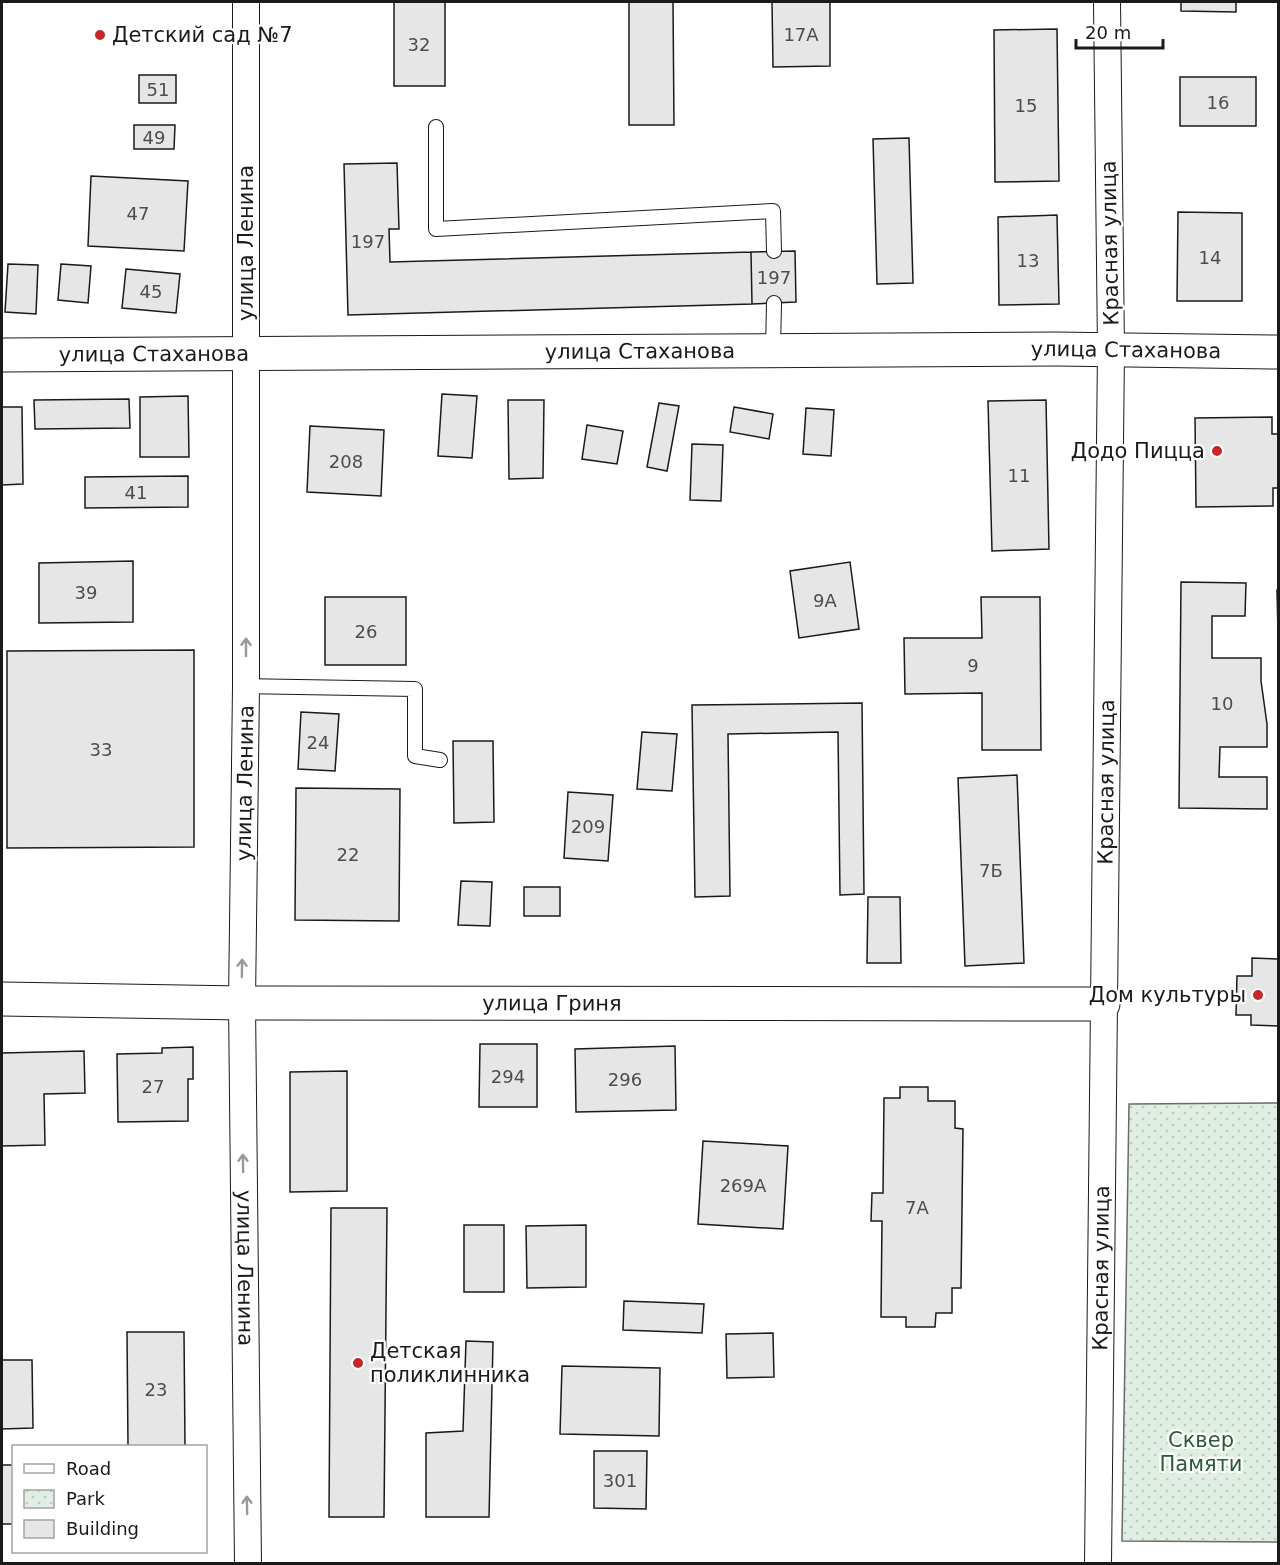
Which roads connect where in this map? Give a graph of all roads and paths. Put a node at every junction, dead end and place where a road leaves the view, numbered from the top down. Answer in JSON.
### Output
{"nodes":[{"id":1,"x":246,"y":2,"type":"edge"},
{"id":2,"x":1107,"y":2,"type":"edge"},
{"id":3,"x":436,"y":127,"type":"dead end"},
{"id":4,"x":774,"y":251,"type":"dead end"},
{"id":5,"x":774,"y":303,"type":"dead end"},
{"id":6,"x":773,"y":349,"type":"junction"},
{"id":7,"x":1112,"y":350,"type":"junction"},
{"id":8,"x":1278,"y":351,"type":"edge"},
{"id":9,"x":246,"y":352,"type":"junction"},
{"id":10,"x":2,"y":355,"type":"edge"},
{"id":11,"x":246,"y":686,"type":"junction"},
{"id":12,"x":440,"y":760,"type":"dead end"},
{"id":13,"x":2,"y":999,"type":"edge"},
{"id":14,"x":242,"y":1003,"type":"junction"},
{"id":15,"x":1103,"y":1004,"type":"junction"},
{"id":16,"x":248,"y":1563,"type":"edge"},
{"id":17,"x":1098,"y":1563,"type":"edge"}],
"edges":[{"from":1,"to":9,"type":"street","name":"улица Ленина"},
{"from":2,"to":7,"type":"street","name":"Красная улица"},
{"from":3,"to":4,"type":"lane"},
{"from":5,"to":6,"type":"lane"},
{"from":6,"to":7,"type":"street","name":"улица Стаханова"},
{"from":6,"to":9,"type":"street","name":"улица Стаханова"},
{"from":7,"to":8,"type":"street","name":"улица Стаханова"},
{"from":7,"to":15,"type":"street","name":"Красная улица"},
{"from":9,"to":10,"type":"street","name":"улица Стаханова"},
{"from":11,"to":9,"type":"street","name":"улица Ленина","one_way":true},
{"from":11,"to":12,"type":"lane"},
{"from":14,"to":11,"type":"street","name":"улица Ленина","one_way":true},
{"from":13,"to":14,"type":"street","name":"улица Гриня"},
{"from":14,"to":15,"type":"street","name":"улица Гриня"},
{"from":16,"to":14,"type":"street","name":"улица Ленина","one_way":true},
{"from":15,"to":17,"type":"street","name":"Красная улица"}]}
